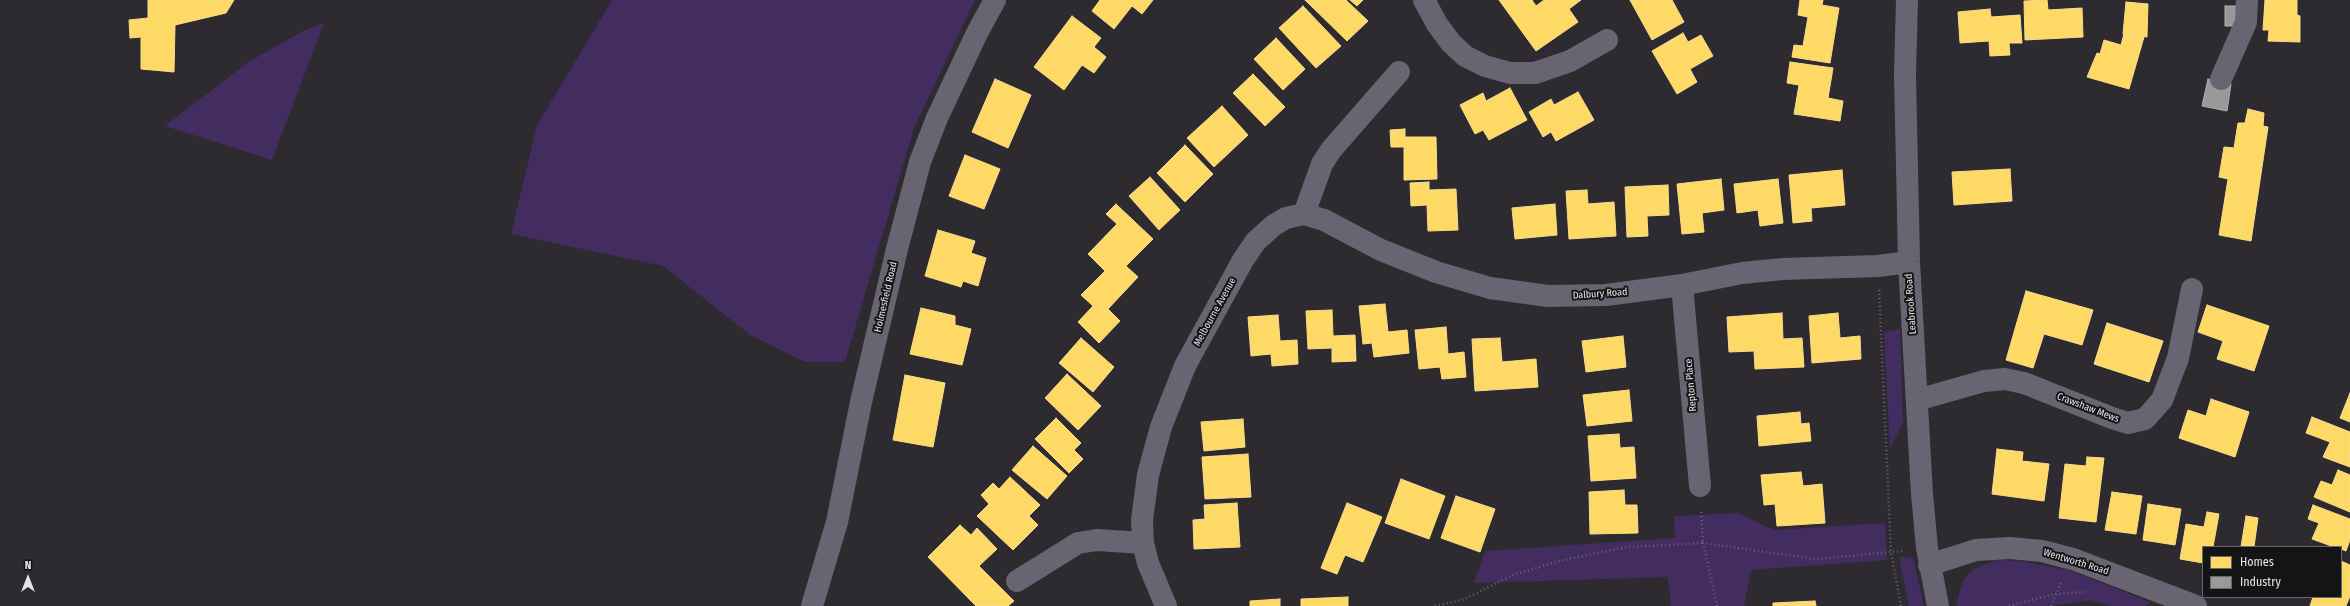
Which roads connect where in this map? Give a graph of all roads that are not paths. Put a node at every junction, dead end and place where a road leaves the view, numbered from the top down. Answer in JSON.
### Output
{"nodes":[{"id":1,"x":995,"y":0,"type":"edge"},
{"id":2,"x":1424,"y":0,"type":"edge"},
{"id":3,"x":1907,"y":0,"type":"edge"},
{"id":4,"x":2248,"y":0,"type":"edge"},
{"id":5,"x":1607,"y":40,"type":"dead end"},
{"id":6,"x":1399,"y":72,"type":"dead end"},
{"id":7,"x":2221,"y":79,"type":"dead end"},
{"id":8,"x":1304,"y":214,"type":"junction"},
{"id":9,"x":1908,"y":262,"type":"junction"},
{"id":10,"x":1682,"y":285,"type":"junction"},
{"id":11,"x":2192,"y":289,"type":"dead end"},
{"id":12,"x":1917,"y":400,"type":"junction"},
{"id":13,"x":1700,"y":486,"type":"road end"},
{"id":14,"x":1143,"y":543,"type":"junction"},
{"id":15,"x":1928,"y":557,"type":"junction"},
{"id":16,"x":1017,"y":581,"type":"dead end"},
{"id":17,"x":812,"y":606,"type":"edge"},
{"id":18,"x":1166,"y":606,"type":"edge"},
{"id":19,"x":1938,"y":606,"type":"edge"},
{"id":20,"x":2196,"y":606,"type":"edge"}],
"edges":[{"from":1,"to":17,"type":"street","name":"Holmesfield Road"},
{"from":2,"to":5,"type":"street"},
{"from":3,"to":9,"type":"street","name":"Leabrook Road"},
{"from":4,"to":7,"type":"street"},
{"from":6,"to":8,"type":"street"},
{"from":8,"to":10,"type":"street","name":"Dalbury Road"},
{"from":8,"to":14,"type":"street","name":"Melbourne Avenue"},
{"from":9,"to":10,"type":"street","name":"Dalbury Road"},
{"from":9,"to":12,"type":"street","name":"Leabrook Road"},
{"from":10,"to":13,"type":"street","name":"Repton Place"},
{"from":11,"to":12,"type":"street","name":"Crawshaw Mews"},
{"from":12,"to":15,"type":"street","name":"Leabrook Road"},
{"from":14,"to":16,"type":"street"},
{"from":14,"to":18,"type":"street","name":"Melbourne Avenue"},
{"from":15,"to":19,"type":"street","name":"Leabrook Road"},
{"from":15,"to":20,"type":"street","name":"Wentworth Road"}]}
